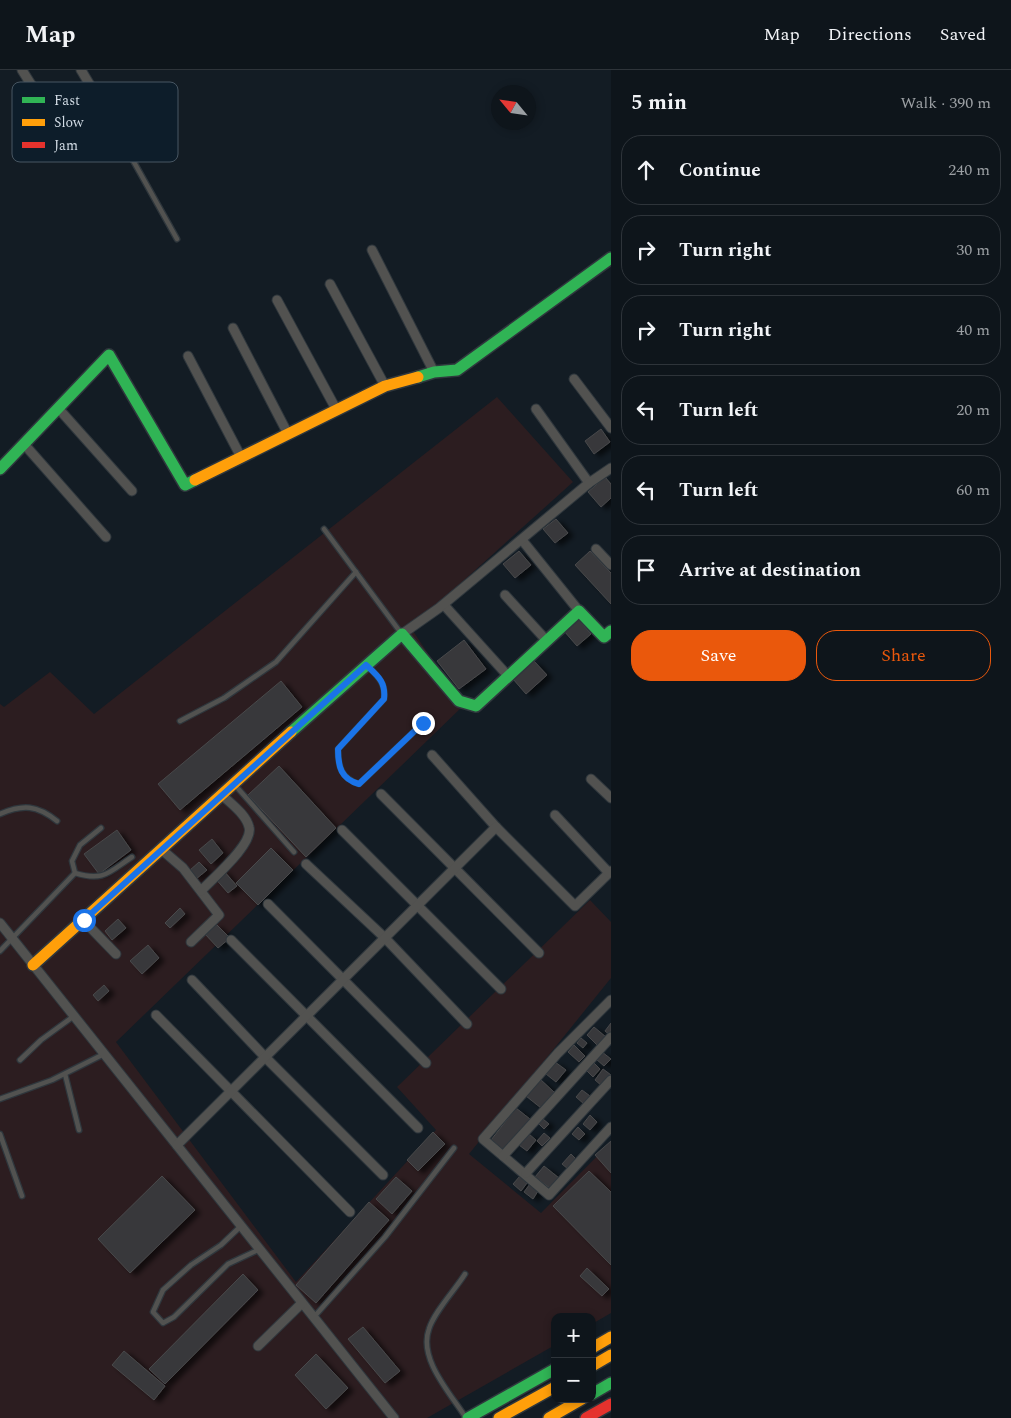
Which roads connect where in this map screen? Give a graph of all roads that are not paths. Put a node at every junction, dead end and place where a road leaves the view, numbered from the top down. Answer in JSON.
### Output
{"nodes":[{"id":1,"x":22,"y":70,"type":"edge"},
{"id":2,"x":81,"y":70,"type":"edge"},
{"id":3,"x":30,"y":82,"type":"edge"},
{"id":4,"x":88,"y":82,"type":"edge"},
{"id":5,"x":134,"y":162,"type":"edge"},
{"id":6,"x":177,"y":239,"type":"dead end"},
{"id":7,"x":372,"y":250,"type":"dead end"},
{"id":8,"x":611,"y":258,"type":"edge"},
{"id":9,"x":330,"y":284,"type":"dead end"},
{"id":10,"x":277,"y":300,"type":"dead end"},
{"id":11,"x":233,"y":328,"type":"dead end"},
{"id":12,"x":188,"y":356,"type":"dead end"},
{"id":13,"x":434,"y":372,"type":"junction"},
{"id":14,"x":574,"y":379,"type":"dead end"},
{"id":15,"x":385,"y":386,"type":"junction"},
{"id":16,"x":58,"y":408,"type":"junction"},
{"id":17,"x":336,"y":409,"type":"junction"},
{"id":18,"x":536,"y":409,"type":"dead end"},
{"id":19,"x":611,"y":428,"type":"edge"},
{"id":20,"x":288,"y":434,"type":"junction"},
{"id":21,"x":24,"y":444,"type":"junction"},
{"id":22,"x":242,"y":457,"type":"junction"},
{"id":23,"x":611,"y":468,"type":"edge"},
{"id":24,"x":0,"y":469,"type":"edge"},
{"id":25,"x":589,"y":483,"type":"junction"},
{"id":26,"x":132,"y":491,"type":"dead end"},
{"id":27,"x":324,"y":529,"type":"dead end"},
{"id":28,"x":106,"y":537,"type":"dead end"},
{"id":29,"x":522,"y":540,"type":"junction"},
{"id":30,"x":596,"y":548,"type":"dead end"},
{"id":31,"x":611,"y":565,"type":"edge"},
{"id":32,"x":356,"y":572,"type":"junction"},
{"id":33,"x":505,"y":595,"type":"dead end"},
{"id":34,"x":444,"y":605,"type":"junction"},
{"id":35,"x":579,"y":611,"type":"junction"},
{"id":36,"x":611,"y":632,"type":"edge"},
{"id":37,"x":402,"y":634,"type":"junction"},
{"id":38,"x":548,"y":641,"type":"junction"},
{"id":39,"x":366,"y":665,"type":"junction"},
{"id":40,"x":509,"y":677,"type":"junction"},
{"id":41,"x":180,"y":721,"type":"dead end"},
{"id":42,"x":423,"y":723,"type":"dead end"},
{"id":43,"x":432,"y":755,"type":"dead end"},
{"id":44,"x":591,"y":779,"type":"dead end"},
{"id":45,"x":233,"y":783,"type":"junction"},
{"id":46,"x":221,"y":794,"type":"junction"},
{"id":47,"x":380,"y":794,"type":"dead end"},
{"id":48,"x":611,"y":798,"type":"edge"},
{"id":49,"x":0,"y":814,"type":"edge"},
{"id":50,"x":555,"y":815,"type":"dead end"},
{"id":51,"x":57,"y":821,"type":"dead end"},
{"id":52,"x":496,"y":827,"type":"junction"},
{"id":53,"x":101,"y":828,"type":"dead end"},
{"id":54,"x":342,"y":830,"type":"dead end"},
{"id":55,"x":161,"y":849,"type":"junction"},
{"id":56,"x":294,"y":852,"type":"dead end"},
{"id":57,"x":132,"y":857,"type":"dead end"},
{"id":58,"x":306,"y":864,"type":"dead end"},
{"id":59,"x":455,"y":869,"type":"junction"},
{"id":60,"x":610,"y":872,"type":"edge"},
{"id":61,"x":75,"y":874,"type":"junction"},
{"id":62,"x":200,"y":891,"type":"junction"},
{"id":63,"x":268,"y":904,"type":"dead end"},
{"id":64,"x":418,"y":905,"type":"junction"},
{"id":65,"x":84,"y":920,"type":"junction"},
{"id":66,"x":0,"y":923,"type":"edge"},
{"id":67,"x":12,"y":938,"type":"junction"},
{"id":68,"x":385,"y":938,"type":"junction"},
{"id":69,"x":231,"y":940,"type":"dead end"},
{"id":70,"x":191,"y":942,"type":"dead end"},
{"id":71,"x":0,"y":951,"type":"edge"},
{"id":72,"x":538,"y":953,"type":"dead end"},
{"id":73,"x":116,"y":954,"type":"dead end"},
{"id":74,"x":33,"y":965,"type":"junction"},
{"id":75,"x":192,"y":980,"type":"dead end"},
{"id":76,"x":342,"y":981,"type":"junction"},
{"id":77,"x":501,"y":989,"type":"dead end"},
{"id":78,"x":611,"y":1000,"type":"edge"},
{"id":79,"x":156,"y":1014,"type":"dead end"},
{"id":80,"x":74,"y":1016,"type":"junction"},
{"id":81,"x":306,"y":1016,"type":"junction"},
{"id":82,"x":467,"y":1024,"type":"dead end"},
{"id":83,"x":611,"y":1037,"type":"edge"},
{"id":84,"x":104,"y":1054,"type":"junction"},
{"id":85,"x":265,"y":1057,"type":"junction"},
{"id":86,"x":20,"y":1060,"type":"dead end"},
{"id":87,"x":426,"y":1063,"type":"dead end"},
{"id":88,"x":65,"y":1074,"type":"junction"},
{"id":89,"x":611,"y":1080,"type":"edge"},
{"id":90,"x":231,"y":1091,"type":"junction"},
{"id":91,"x":0,"y":1099,"type":"edge"},
{"id":92,"x":611,"y":1127,"type":"edge"},
{"id":93,"x":418,"y":1128,"type":"dead end"},
{"id":94,"x":79,"y":1130,"type":"dead end"},
{"id":95,"x":0,"y":1134,"type":"edge"},
{"id":96,"x":177,"y":1145,"type":"junction"},
{"id":97,"x":454,"y":1148,"type":"dead end"},
{"id":98,"x":503,"y":1156,"type":"junction"},
{"id":99,"x":526,"y":1173,"type":"junction"},
{"id":100,"x":383,"y":1175,"type":"dead end"},
{"id":101,"x":22,"y":1196,"type":"dead end"},
{"id":102,"x":350,"y":1212,"type":"dead end"},
{"id":103,"x":241,"y":1226,"type":"junction"},
{"id":104,"x":260,"y":1250,"type":"junction"},
{"id":105,"x":465,"y":1274,"type":"dead end"},
{"id":106,"x":302,"y":1303,"type":"junction"},
{"id":107,"x":314,"y":1318,"type":"junction"},
{"id":108,"x":611,"y":1337,"type":"edge"},
{"id":109,"x":258,"y":1346,"type":"dead end"},
{"id":110,"x":596,"y":1346,"type":"edge"},
{"id":111,"x":611,"y":1355,"type":"edge"},
{"id":112,"x":596,"y":1364,"type":"edge"},
{"id":113,"x":551,"y":1371,"type":"edge"},
{"id":114,"x":611,"y":1383,"type":"edge"},
{"id":115,"x":551,"y":1389,"type":"edge"},
{"id":116,"x":596,"y":1392,"type":"edge"},
{"id":117,"x":575,"y":1403,"type":"edge"},
{"id":118,"x":611,"y":1404,"type":"edge"},
{"id":119,"x":394,"y":1418,"type":"edge"},
{"id":120,"x":467,"y":1418,"type":"edge"},
{"id":121,"x":500,"y":1418,"type":"edge"},
{"id":122,"x":549,"y":1418,"type":"edge"},
{"id":123,"x":586,"y":1418,"type":"edge"}],
"edges":[{"from":1,"to":3,"type":"street"},
{"from":2,"to":4,"type":"street"},
{"from":5,"to":6,"type":"lane"},
{"from":7,"to":13,"type":"street"},
{"from":8,"to":13,"type":"main road"},
{"from":9,"to":15,"type":"street"},
{"from":10,"to":17,"type":"street"},
{"from":11,"to":20,"type":"street"},
{"from":12,"to":22,"type":"street"},
{"from":13,"to":15,"type":"main road"},
{"from":14,"to":19,"type":"street"},
{"from":15,"to":17,"type":"main road"},
{"from":16,"to":21,"type":"main road"},
{"from":16,"to":22,"type":"main road"},
{"from":16,"to":26,"type":"street"},
{"from":17,"to":20,"type":"main road"},
{"from":18,"to":25,"type":"street"},
{"from":20,"to":22,"type":"main road"},
{"from":21,"to":24,"type":"main road"},
{"from":21,"to":28,"type":"street"},
{"from":23,"to":25,"type":"street"},
{"from":25,"to":29,"type":"street"},
{"from":27,"to":32,"type":"lane"},
{"from":29,"to":34,"type":"street"},
{"from":29,"to":35,"type":"street"},
{"from":30,"to":31,"type":"street"},
{"from":32,"to":37,"type":"lane"},
{"from":32,"to":41,"type":"lane"},
{"from":33,"to":38,"type":"street"},
{"from":34,"to":37,"type":"street"},
{"from":34,"to":40,"type":"street"},
{"from":35,"to":36,"type":"main road"},
{"from":35,"to":38,"type":"main road"},
{"from":37,"to":39,"type":"main road"},
{"from":37,"to":40,"type":"main road"},
{"from":38,"to":40,"type":"main road"},
{"from":39,"to":42,"type":"lane"},
{"from":39,"to":45,"type":"main road"},
{"from":43,"to":52,"type":"street"},
{"from":44,"to":48,"type":"street"},
{"from":45,"to":46,"type":"main road"},
{"from":45,"to":56,"type":"lane"},
{"from":46,"to":55,"type":"main road"},
{"from":46,"to":62,"type":"street"},
{"from":47,"to":59,"type":"street"},
{"from":49,"to":51,"type":"lane"},
{"from":50,"to":60,"type":"street"},
{"from":52,"to":59,"type":"street"},
{"from":52,"to":60,"type":"street"},
{"from":53,"to":61,"type":"lane"},
{"from":54,"to":64,"type":"street"},
{"from":55,"to":62,"type":"street"},
{"from":55,"to":65,"type":"main road"},
{"from":57,"to":61,"type":"lane"},
{"from":58,"to":68,"type":"street"},
{"from":59,"to":64,"type":"street"},
{"from":59,"to":72,"type":"street"},
{"from":61,"to":67,"type":"lane"},
{"from":62,"to":70,"type":"street"},
{"from":63,"to":76,"type":"street"},
{"from":64,"to":68,"type":"street"},
{"from":64,"to":77,"type":"street"},
{"from":65,"to":73,"type":"street"},
{"from":65,"to":74,"type":"main road"},
{"from":66,"to":67,"type":"street"},
{"from":67,"to":71,"type":"lane"},
{"from":67,"to":74,"type":"street"},
{"from":68,"to":76,"type":"street"},
{"from":68,"to":82,"type":"street"},
{"from":69,"to":81,"type":"street"},
{"from":74,"to":80,"type":"street"},
{"from":75,"to":85,"type":"street"},
{"from":76,"to":81,"type":"street"},
{"from":76,"to":87,"type":"street"},
{"from":78,"to":98,"type":"street"},
{"from":79,"to":90,"type":"street"},
{"from":80,"to":84,"type":"street"},
{"from":80,"to":86,"type":"lane"},
{"from":81,"to":85,"type":"street"},
{"from":81,"to":93,"type":"street"},
{"from":83,"to":98,"type":"street"},
{"from":84,"to":88,"type":"lane"},
{"from":84,"to":96,"type":"street"},
{"from":85,"to":90,"type":"street"},
{"from":85,"to":100,"type":"street"},
{"from":88,"to":91,"type":"lane"},
{"from":88,"to":94,"type":"lane"},
{"from":89,"to":99,"type":"street"},
{"from":90,"to":96,"type":"street"},
{"from":90,"to":102,"type":"street"},
{"from":92,"to":99,"type":"street"},
{"from":95,"to":101,"type":"lane"},
{"from":96,"to":103,"type":"street"},
{"from":97,"to":107,"type":"lane"},
{"from":98,"to":99,"type":"street"},
{"from":103,"to":104,"type":"street"},
{"from":103,"to":104,"type":"lane"},
{"from":104,"to":106,"type":"street"},
{"from":105,"to":120,"type":"lane"},
{"from":106,"to":107,"type":"street"},
{"from":106,"to":109,"type":"street"},
{"from":107,"to":119,"type":"street"},
{"from":108,"to":110,"type":"main road"},
{"from":111,"to":112,"type":"main road"},
{"from":113,"to":120,"type":"main road"},
{"from":114,"to":116,"type":"main road"},
{"from":115,"to":121,"type":"main road"},
{"from":117,"to":122,"type":"main road"},
{"from":118,"to":123,"type":"main road"}]}
